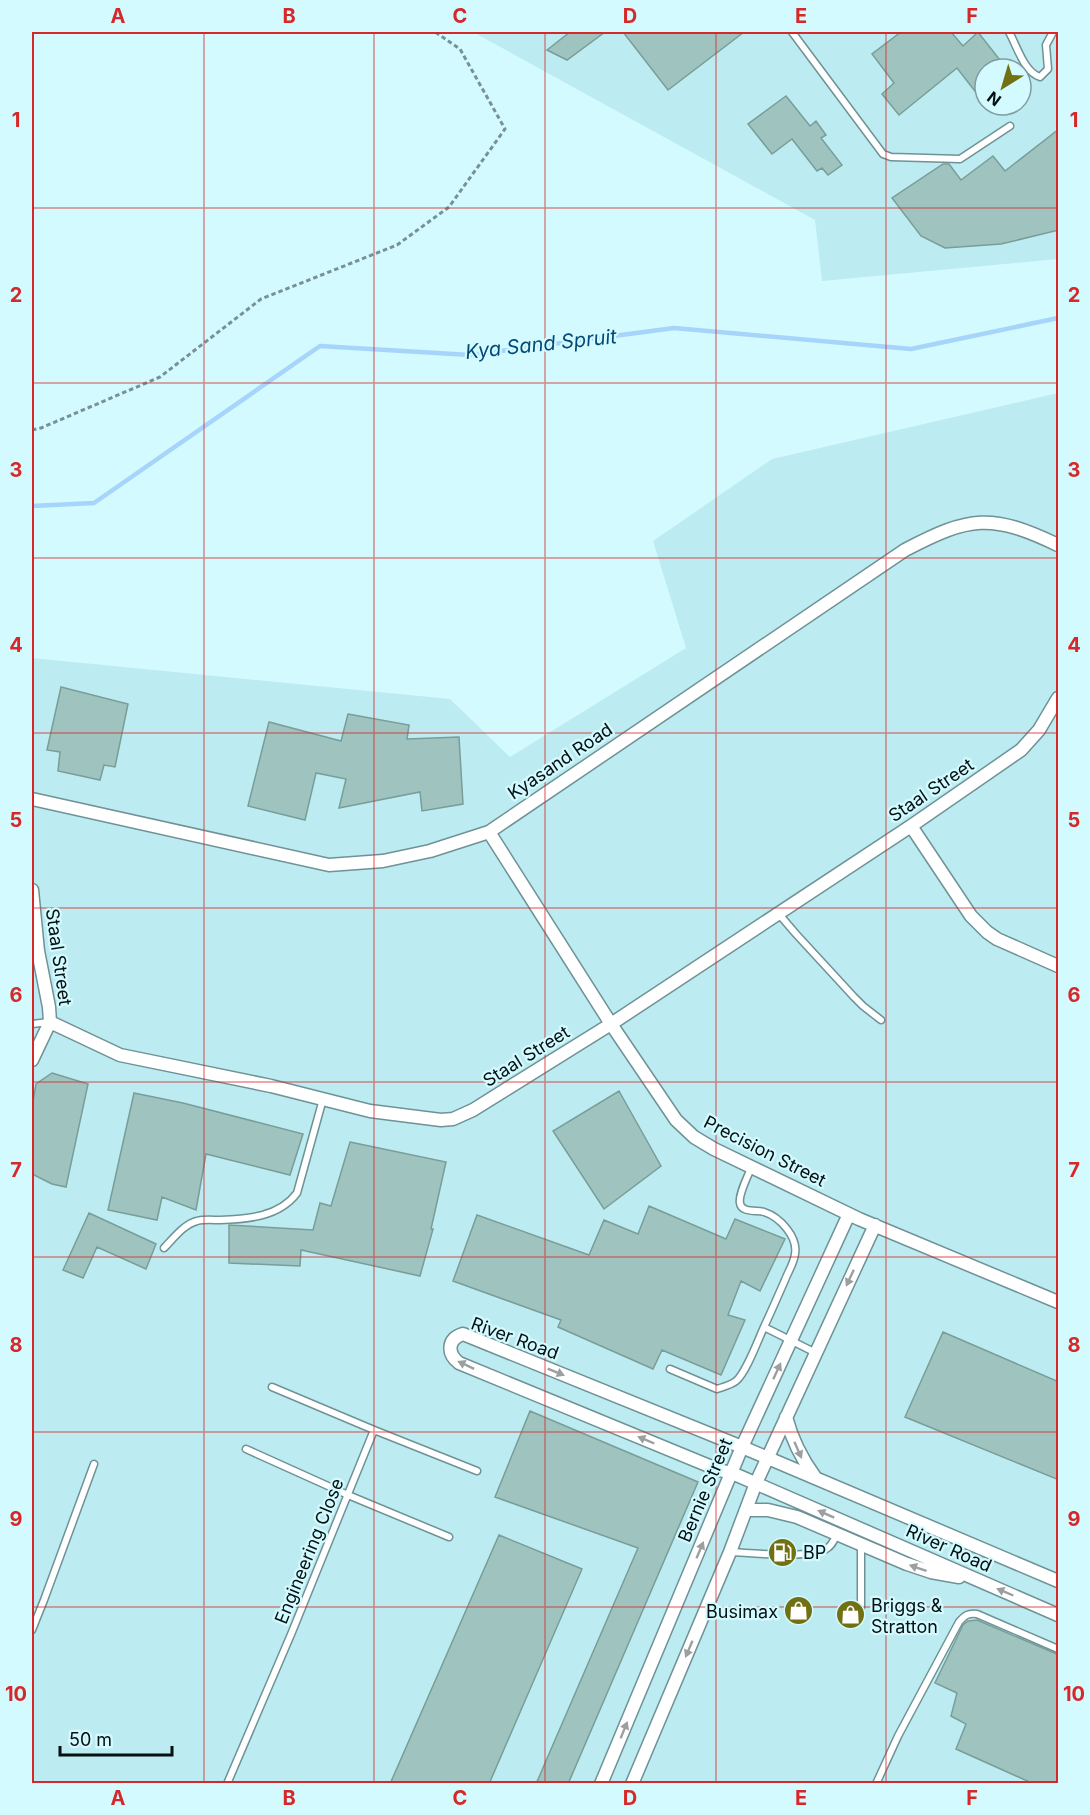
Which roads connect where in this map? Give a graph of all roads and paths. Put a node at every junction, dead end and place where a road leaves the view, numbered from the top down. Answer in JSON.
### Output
{"nodes":[{"id":1,"x":435,"y":32,"type":"edge"},
{"id":2,"x":792,"y":32,"type":"edge"},
{"id":3,"x":1009,"y":32,"type":"edge"},
{"id":4,"x":1053,"y":32,"type":"edge"},
{"id":5,"x":1010,"y":126,"type":"dead end"},
{"id":6,"x":32,"y":430,"type":"edge"},
{"id":7,"x":1059,"y":544,"type":"edge"},
{"id":8,"x":1059,"y":698,"type":"edge"},
{"id":9,"x":32,"y":799,"type":"edge"},
{"id":10,"x":911,"y":826,"type":"junction"},
{"id":11,"x":489,"y":832,"type":"junction"},
{"id":12,"x":32,"y":890,"type":"edge"},
{"id":13,"x":778,"y":913,"type":"junction"},
{"id":14,"x":1059,"y":966,"type":"edge"},
{"id":15,"x":881,"y":1020,"type":"dead end"},
{"id":16,"x":50,"y":1022,"type":"junction"},
{"id":17,"x":32,"y":1024,"type":"edge"},
{"id":18,"x":611,"y":1024,"type":"junction"},
{"id":19,"x":32,"y":1060,"type":"edge"},
{"id":20,"x":323,"y":1099,"type":"junction"},
{"id":21,"x":751,"y":1167,"type":"junction"},
{"id":22,"x":849,"y":1214,"type":"junction"},
{"id":23,"x":875,"y":1225,"type":"junction"},
{"id":24,"x":164,"y":1248,"type":"dead end"},
{"id":25,"x":1059,"y":1302,"type":"edge"},
{"id":26,"x":764,"y":1327,"type":"junction"},
{"id":27,"x":791,"y":1341,"type":"junction"},
{"id":28,"x":816,"y":1353,"type":"junction"},
{"id":29,"x":670,"y":1369,"type":"dead end"},
{"id":30,"x":272,"y":1387,"type":"dead end"},
{"id":31,"x":786,"y":1417,"type":"junction"},
{"id":32,"x":374,"y":1430,"type":"junction"},
{"id":33,"x":742,"y":1447,"type":"junction"},
{"id":34,"x":246,"y":1449,"type":"dead end"},
{"id":35,"x":768,"y":1458,"type":"junction"},
{"id":36,"x":94,"y":1464,"type":"dead end"},
{"id":37,"x":477,"y":1471,"type":"dead end"},
{"id":38,"x":732,"y":1473,"type":"junction"},
{"id":39,"x":817,"y":1479,"type":"junction"},
{"id":40,"x":756,"y":1483,"type":"junction"},
{"id":41,"x":348,"y":1495,"type":"junction"},
{"id":42,"x":746,"y":1510,"type":"junction"},
{"id":43,"x":837,"y":1533,"type":"junction"},
{"id":44,"x":449,"y":1537,"type":"dead end"},
{"id":45,"x":861,"y":1544,"type":"junction"},
{"id":46,"x":730,"y":1552,"type":"junction"},
{"id":47,"x":975,"y":1580,"type":"junction"},
{"id":48,"x":1059,"y":1581,"type":"edge"},
{"id":49,"x":861,"y":1607,"type":"dead end"},
{"id":50,"x":1059,"y":1615,"type":"edge"},
{"id":51,"x":32,"y":1630,"type":"edge"},
{"id":52,"x":1059,"y":1649,"type":"edge"},
{"id":53,"x":227,"y":1784,"type":"edge"},
{"id":54,"x":601,"y":1784,"type":"edge"},
{"id":55,"x":632,"y":1784,"type":"edge"},
{"id":56,"x":876,"y":1784,"type":"edge"}],
"edges":[{"from":1,"to":6,"type":"path"},
{"from":2,"to":5,"type":"lane"},
{"from":3,"to":4,"type":"lane"},
{"from":7,"to":11,"type":"street","name":"Kyasand Road"},
{"from":8,"to":10,"type":"street","name":"Staal Street"},
{"from":9,"to":11,"type":"street","name":"Kyasand Road"},
{"from":10,"to":13,"type":"street","name":"Staal Street"},
{"from":10,"to":14,"type":"street"},
{"from":11,"to":18,"type":"street","name":"Precision Street"},
{"from":12,"to":16,"type":"street","name":"Staal Street"},
{"from":13,"to":15,"type":"lane"},
{"from":13,"to":18,"type":"street","name":"Staal Street"},
{"from":16,"to":17,"type":"lane"},
{"from":16,"to":19,"type":"street"},
{"from":16,"to":20,"type":"street","name":"Staal Street"},
{"from":18,"to":20,"type":"street","name":"Staal Street"},
{"from":18,"to":21,"type":"street","name":"Precision Street"},
{"from":20,"to":24,"type":"lane"},
{"from":21,"to":22,"type":"street","name":"Precision Street"},
{"from":21,"to":26,"type":"lane"},
{"from":22,"to":23,"type":"street","name":"Precision Street"},
{"from":22,"to":27,"type":"street","name":"Bernie Street"},
{"from":23,"to":25,"type":"street","name":"Precision Street"},
{"from":23,"to":28,"type":"street","one_way":true},
{"from":26,"to":27,"type":"lane"},
{"from":26,"to":29,"type":"lane"},
{"from":27,"to":28,"type":"lane"},
{"from":33,"to":27,"type":"street","name":"Bernie Street","one_way":true},
{"from":28,"to":31,"type":"street"},
{"from":30,"to":32,"type":"lane"},
{"from":31,"to":35,"type":"street"},
{"from":31,"to":39,"type":"street","one_way":true},
{"from":32,"to":37,"type":"lane"},
{"from":32,"to":41,"type":"lane","name":"Engineering Close"},
{"from":33,"to":35,"type":"street","name":"River Road"},
{"from":33,"to":38,"type":"street","name":"Bernie Street"},
{"from":38,"to":33,"type":"street","name":"River Road","one_way":true},
{"from":34,"to":41,"type":"lane"},
{"from":35,"to":39,"type":"street","name":"River Road"},
{"from":35,"to":40,"type":"street"},
{"from":36,"to":51,"type":"lane"},
{"from":38,"to":40,"type":"street","name":"River Road"},
{"from":54,"to":38,"type":"street","name":"Bernie Street","one_way":true},
{"from":39,"to":48,"type":"street","name":"River Road"},
{"from":40,"to":42,"type":"street"},
{"from":47,"to":40,"type":"street","name":"River Road","one_way":true},
{"from":41,"to":44,"type":"lane"},
{"from":41,"to":53,"type":"lane","name":"Engineering Close"},
{"from":42,"to":43,"type":"street"},
{"from":42,"to":46,"type":"street"},
{"from":43,"to":45,"type":"street"},
{"from":43,"to":46,"type":"lane"},
{"from":47,"to":45,"type":"street","one_way":true},
{"from":45,"to":49,"type":"lane"},
{"from":46,"to":55,"type":"street","one_way":true},
{"from":50,"to":47,"type":"street","name":"River Road","one_way":true},
{"from":52,"to":56,"type":"lane"}]}
